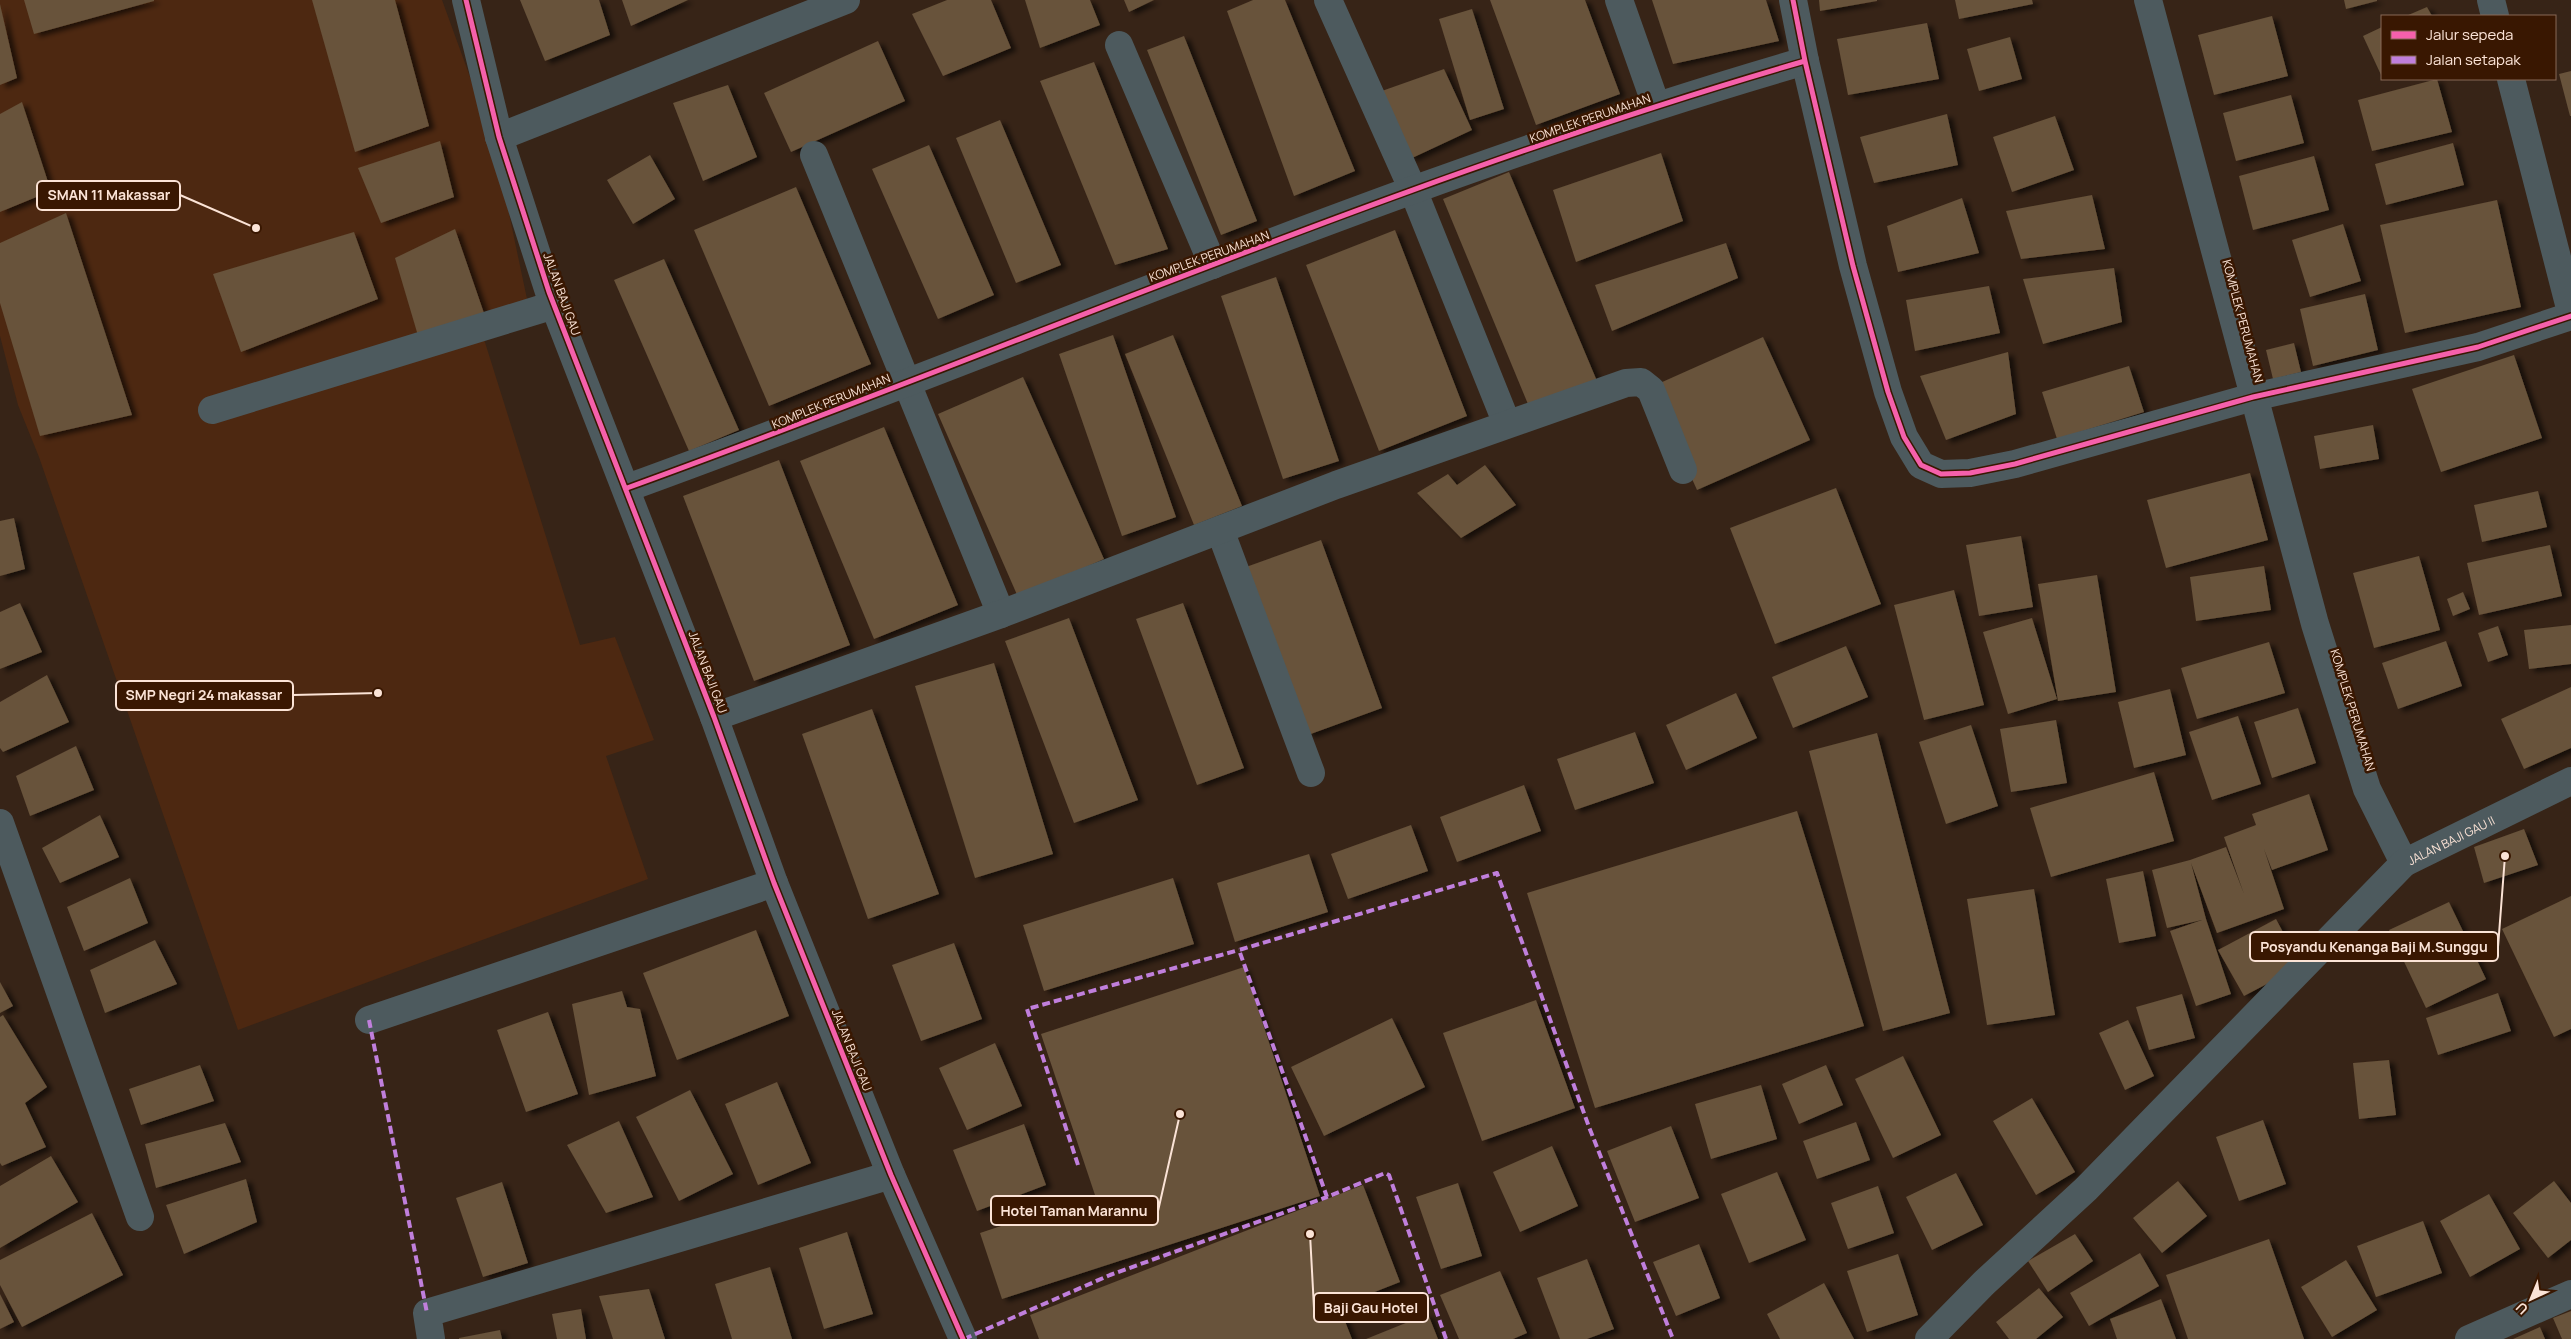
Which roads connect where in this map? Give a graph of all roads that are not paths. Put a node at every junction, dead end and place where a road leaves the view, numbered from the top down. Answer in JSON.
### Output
{"nodes":[{"id":1,"x":466,"y":0,"type":"edge"},
{"id":2,"x":846,"y":0,"type":"edge"},
{"id":3,"x":1328,"y":0,"type":"edge"},
{"id":4,"x":1619,"y":0,"type":"edge"},
{"id":5,"x":1793,"y":0,"type":"edge"},
{"id":6,"x":2148,"y":0,"type":"edge"},
{"id":7,"x":2491,"y":0,"type":"edge"},
{"id":8,"x":2495,"y":15,"type":"edge"},
{"id":9,"x":1118,"y":44,"type":"dead end"},
{"id":10,"x":1805,"y":61,"type":"junction"},
{"id":11,"x":2512,"y":80,"type":"edge"},
{"id":12,"x":1656,"y":105,"type":"junction"},
{"id":13,"x":499,"y":137,"type":"junction"},
{"id":14,"x":814,"y":155,"type":"dead end"},
{"id":15,"x":1413,"y":190,"type":"junction"},
{"id":16,"x":1213,"y":265,"type":"junction"},
{"id":17,"x":554,"y":305,"type":"junction"},
{"id":18,"x":2571,"y":312,"type":"edge"},
{"id":19,"x":2571,"y":316,"type":"edge"},
{"id":20,"x":908,"y":381,"type":"junction"},
{"id":21,"x":2253,"y":397,"type":"junction"},
{"id":22,"x":212,"y":410,"type":"dead end"},
{"id":23,"x":1507,"y":424,"type":"junction"},
{"id":24,"x":1683,"y":470,"type":"dead end"},
{"id":25,"x":627,"y":488,"type":"junction"},
{"id":26,"x":1220,"y":530,"type":"junction"},
{"id":27,"x":1001,"y":614,"type":"junction"},
{"id":28,"x":714,"y":717,"type":"junction"},
{"id":29,"x":1312,"y":773,"type":"dead end"},
{"id":30,"x":2571,"y":781,"type":"edge"},
{"id":31,"x":2367,"y":789,"type":"joint"},
{"id":32,"x":0,"y":823,"type":"edge"},
{"id":33,"x":7,"y":859,"type":"edge"},
{"id":34,"x":2404,"y":862,"type":"junction"},
{"id":35,"x":774,"y":883,"type":"junction"},
{"id":36,"x":369,"y":1020,"type":"dead end"},
{"id":37,"x":891,"y":1175,"type":"junction"},
{"id":38,"x":140,"y":1217,"type":"dead end"},
{"id":39,"x":2571,"y":1294,"type":"edge"},
{"id":40,"x":431,"y":1339,"type":"edge"},
{"id":41,"x":963,"y":1339,"type":"edge"},
{"id":42,"x":1929,"y":1339,"type":"edge"},
{"id":43,"x":2469,"y":1339,"type":"edge"}],
"edges":[{"from":1,"to":13,"type":"street","name":"JALAN BAJI GAU"},
{"from":2,"to":13,"type":"street"},
{"from":3,"to":15,"type":"street"},
{"from":4,"to":12,"type":"street"},
{"from":5,"to":10,"type":"street"},
{"from":6,"to":21,"type":"street","name":"KOMPLEK PERUMAHAN"},
{"from":7,"to":8,"type":"street"},
{"from":9,"to":16,"type":"street"},
{"from":10,"to":12,"type":"street","name":"KOMPLEK PERUMAHAN"},
{"from":10,"to":21,"type":"street"},
{"from":11,"to":18,"type":"street"},
{"from":12,"to":15,"type":"street","name":"KOMPLEK PERUMAHAN"},
{"from":13,"to":17,"type":"street","name":"JALAN BAJI GAU"},
{"from":14,"to":20,"type":"street"},
{"from":15,"to":16,"type":"street","name":"KOMPLEK PERUMAHAN"},
{"from":15,"to":23,"type":"street"},
{"from":16,"to":20,"type":"street","name":"KOMPLEK PERUMAHAN"},
{"from":17,"to":22,"type":"street"},
{"from":17,"to":25,"type":"street","name":"JALAN BAJI GAU"},
{"from":19,"to":21,"type":"street"},
{"from":20,"to":25,"type":"street","name":"KOMPLEK PERUMAHAN"},
{"from":20,"to":27,"type":"street"},
{"from":21,"to":31,"type":"street","name":"KOMPLEK PERUMAHAN"},
{"from":23,"to":24,"type":"street"},
{"from":23,"to":26,"type":"street"},
{"from":25,"to":28,"type":"street","name":"JALAN BAJI GAU"},
{"from":26,"to":27,"type":"street"},
{"from":26,"to":29,"type":"street"},
{"from":27,"to":28,"type":"street"},
{"from":28,"to":35,"type":"street","name":"JALAN BAJI GAU"},
{"from":30,"to":34,"type":"street","name":"JALAN BAJI GAU II"},
{"from":31,"to":34,"type":"street","name":"JALAN BAJI GAU II"},
{"from":32,"to":33,"type":"street"},
{"from":33,"to":38,"type":"street"},
{"from":34,"to":42,"type":"street"},
{"from":35,"to":36,"type":"street"},
{"from":35,"to":37,"type":"street","name":"JALAN BAJI GAU"},
{"from":37,"to":40,"type":"street"},
{"from":37,"to":41,"type":"street","name":"JALAN BAJI GAU"},
{"from":39,"to":43,"type":"street"}]}
